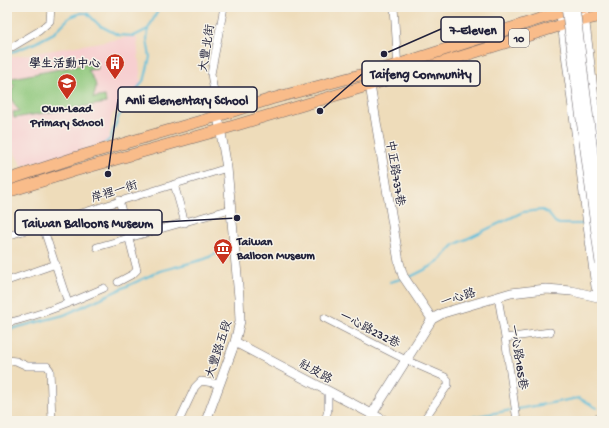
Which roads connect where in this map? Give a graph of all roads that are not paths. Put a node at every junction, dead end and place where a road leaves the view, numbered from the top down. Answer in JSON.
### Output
{"nodes":[{"id":1,"x":51,"y":7,"type":"edge"},
{"id":2,"x":224,"y":7,"type":"edge"},
{"id":3,"x":394,"y":7,"type":"edge"},
{"id":4,"x":581,"y":7,"type":"edge"},
{"id":5,"x":562,"y":9,"type":"edge"},
{"id":6,"x":602,"y":16,"type":"edge"},
{"id":7,"x":584,"y":20,"type":"junction"},
{"id":8,"x":562,"y":25,"type":"junction"},
{"id":9,"x":7,"y":50,"type":"edge"},
{"id":10,"x":398,"y":70,"type":"junction"},
{"id":11,"x":368,"y":74,"type":"junction"},
{"id":12,"x":370,"y":85,"type":"junction"},
{"id":13,"x":218,"y":116,"type":"junction"},
{"id":14,"x":220,"y":130,"type":"junction"},
{"id":15,"x":602,"y":164,"type":"edge"},
{"id":16,"x":227,"y":168,"type":"junction"},
{"id":17,"x":7,"y":180,"type":"edge"},
{"id":18,"x":174,"y":184,"type":"junction"},
{"id":19,"x":7,"y":192,"type":"edge"},
{"id":20,"x":119,"y":200,"type":"junction"},
{"id":21,"x":231,"y":209,"type":"junction"},
{"id":22,"x":185,"y":223,"type":"junction"},
{"id":23,"x":42,"y":224,"type":"junction"},
{"id":24,"x":602,"y":224,"type":"edge"},
{"id":25,"x":7,"y":236,"type":"edge"},
{"id":26,"x":129,"y":237,"type":"junction"},
{"id":27,"x":97,"y":247,"type":"dead end"},
{"id":28,"x":56,"y":264,"type":"junction"},
{"id":29,"x":602,"y":278,"type":"edge"},
{"id":30,"x":7,"y":281,"type":"edge"},
{"id":31,"x":118,"y":282,"type":"dead end"},
{"id":32,"x":104,"y":288,"type":"dead end"},
{"id":33,"x":602,"y":294,"type":"edge"},
{"id":34,"x":498,"y":297,"type":"junction"},
{"id":35,"x":602,"y":299,"type":"edge"},
{"id":36,"x":68,"y":303,"type":"junction"},
{"id":37,"x":324,"y":318,"type":"dead end"},
{"id":38,"x":432,"y":319,"type":"junction"},
{"id":39,"x":7,"y":323,"type":"edge"},
{"id":40,"x":550,"y":332,"type":"dead end"},
{"id":41,"x":505,"y":338,"type":"junction"},
{"id":42,"x":235,"y":342,"type":"junction"},
{"id":43,"x":7,"y":360,"type":"edge"},
{"id":44,"x":406,"y":360,"type":"junction"},
{"id":45,"x":219,"y":384,"type":"junction"},
{"id":46,"x":328,"y":392,"type":"junction"},
{"id":47,"x":372,"y":414,"type":"junction"},
{"id":48,"x":602,"y":418,"type":"edge"},
{"id":49,"x":52,"y":421,"type":"edge"},
{"id":50,"x":179,"y":421,"type":"edge"},
{"id":51,"x":206,"y":421,"type":"edge"},
{"id":52,"x":325,"y":421,"type":"edge"},
{"id":53,"x":385,"y":421,"type":"edge"},
{"id":54,"x":423,"y":421,"type":"edge"},
{"id":55,"x":517,"y":421,"type":"edge"},
{"id":56,"x":581,"y":421,"type":"edge"}],
"edges":[{"from":1,"to":9,"type":"street"},
{"from":2,"to":13,"type":"street","name":"大豐北街"},
{"from":3,"to":10,"type":"street"},
{"from":4,"to":5,"type":"main road","number":"10"},
{"from":4,"to":7,"type":"street"},
{"from":4,"to":24,"type":"street","bridge":true},
{"from":5,"to":8,"type":"street"},
{"from":5,"to":10,"type":"main road","number":"10"},
{"from":5,"to":29,"type":"street","bridge":true},
{"from":6,"to":7,"type":"main road","number":"10"},
{"from":7,"to":8,"type":"main road","number":"10"},
{"from":7,"to":15,"type":"street"},
{"from":8,"to":10,"type":"main road","number":"10"},
{"from":8,"to":35,"type":"street"},
{"from":10,"to":11,"type":"main road","number":"10"},
{"from":10,"to":12,"type":"main road","number":"10"},
{"from":11,"to":12,"type":"street","name":"中正路737巷"},
{"from":11,"to":13,"type":"main road","number":"10"},
{"from":12,"to":14,"type":"main road","number":"10"},
{"from":12,"to":38,"type":"street","name":"中正路737巷"},
{"from":13,"to":14,"type":"street","name":"大豐路五段"},
{"from":13,"to":17,"type":"main road","number":"10"},
{"from":14,"to":16,"type":"street","name":"大豐路五段"},
{"from":14,"to":19,"type":"main road","number":"10"},
{"from":16,"to":18,"type":"street","name":"岸裡一街"},
{"from":16,"to":21,"type":"street","name":"大豐路五段"},
{"from":18,"to":20,"type":"street","name":"岸裡一街"},
{"from":18,"to":22,"type":"street"},
{"from":20,"to":23,"type":"street","name":"岸裡一街"},
{"from":20,"to":26,"type":"street"},
{"from":21,"to":22,"type":"street"},
{"from":21,"to":42,"type":"street","name":"大豐路五段"},
{"from":22,"to":26,"type":"street"},
{"from":23,"to":25,"type":"street","name":"岸裡一街"},
{"from":23,"to":28,"type":"street"},
{"from":26,"to":27,"type":"street"},
{"from":26,"to":31,"type":"street"},
{"from":28,"to":30,"type":"street"},
{"from":28,"to":36,"type":"street"},
{"from":32,"to":36,"type":"street"},
{"from":33,"to":35,"type":"street"},
{"from":34,"to":35,"type":"street","name":"一心路"},
{"from":34,"to":38,"type":"street","name":"一心路"},
{"from":34,"to":41,"type":"street","name":"一心路185巷"},
{"from":36,"to":39,"type":"street"},
{"from":37,"to":44,"type":"street","name":"一心路232巷"},
{"from":38,"to":44,"type":"street","name":"一心路"},
{"from":40,"to":41,"type":"street"},
{"from":41,"to":55,"type":"street","name":"一心路185巷"},
{"from":42,"to":45,"type":"street","name":"大豐路五段"},
{"from":42,"to":46,"type":"street","name":"社皮路"},
{"from":43,"to":49,"type":"street"},
{"from":44,"to":47,"type":"street","name":"一心路"},
{"from":44,"to":54,"type":"street","name":"一心路232巷"},
{"from":45,"to":50,"type":"street"},
{"from":45,"to":51,"type":"street","name":"大豐路五段"},
{"from":46,"to":47,"type":"street","name":"社皮路"},
{"from":46,"to":52,"type":"street"},
{"from":47,"to":53,"type":"street","name":"社皮路"},
{"from":48,"to":56,"type":"street"}]}
